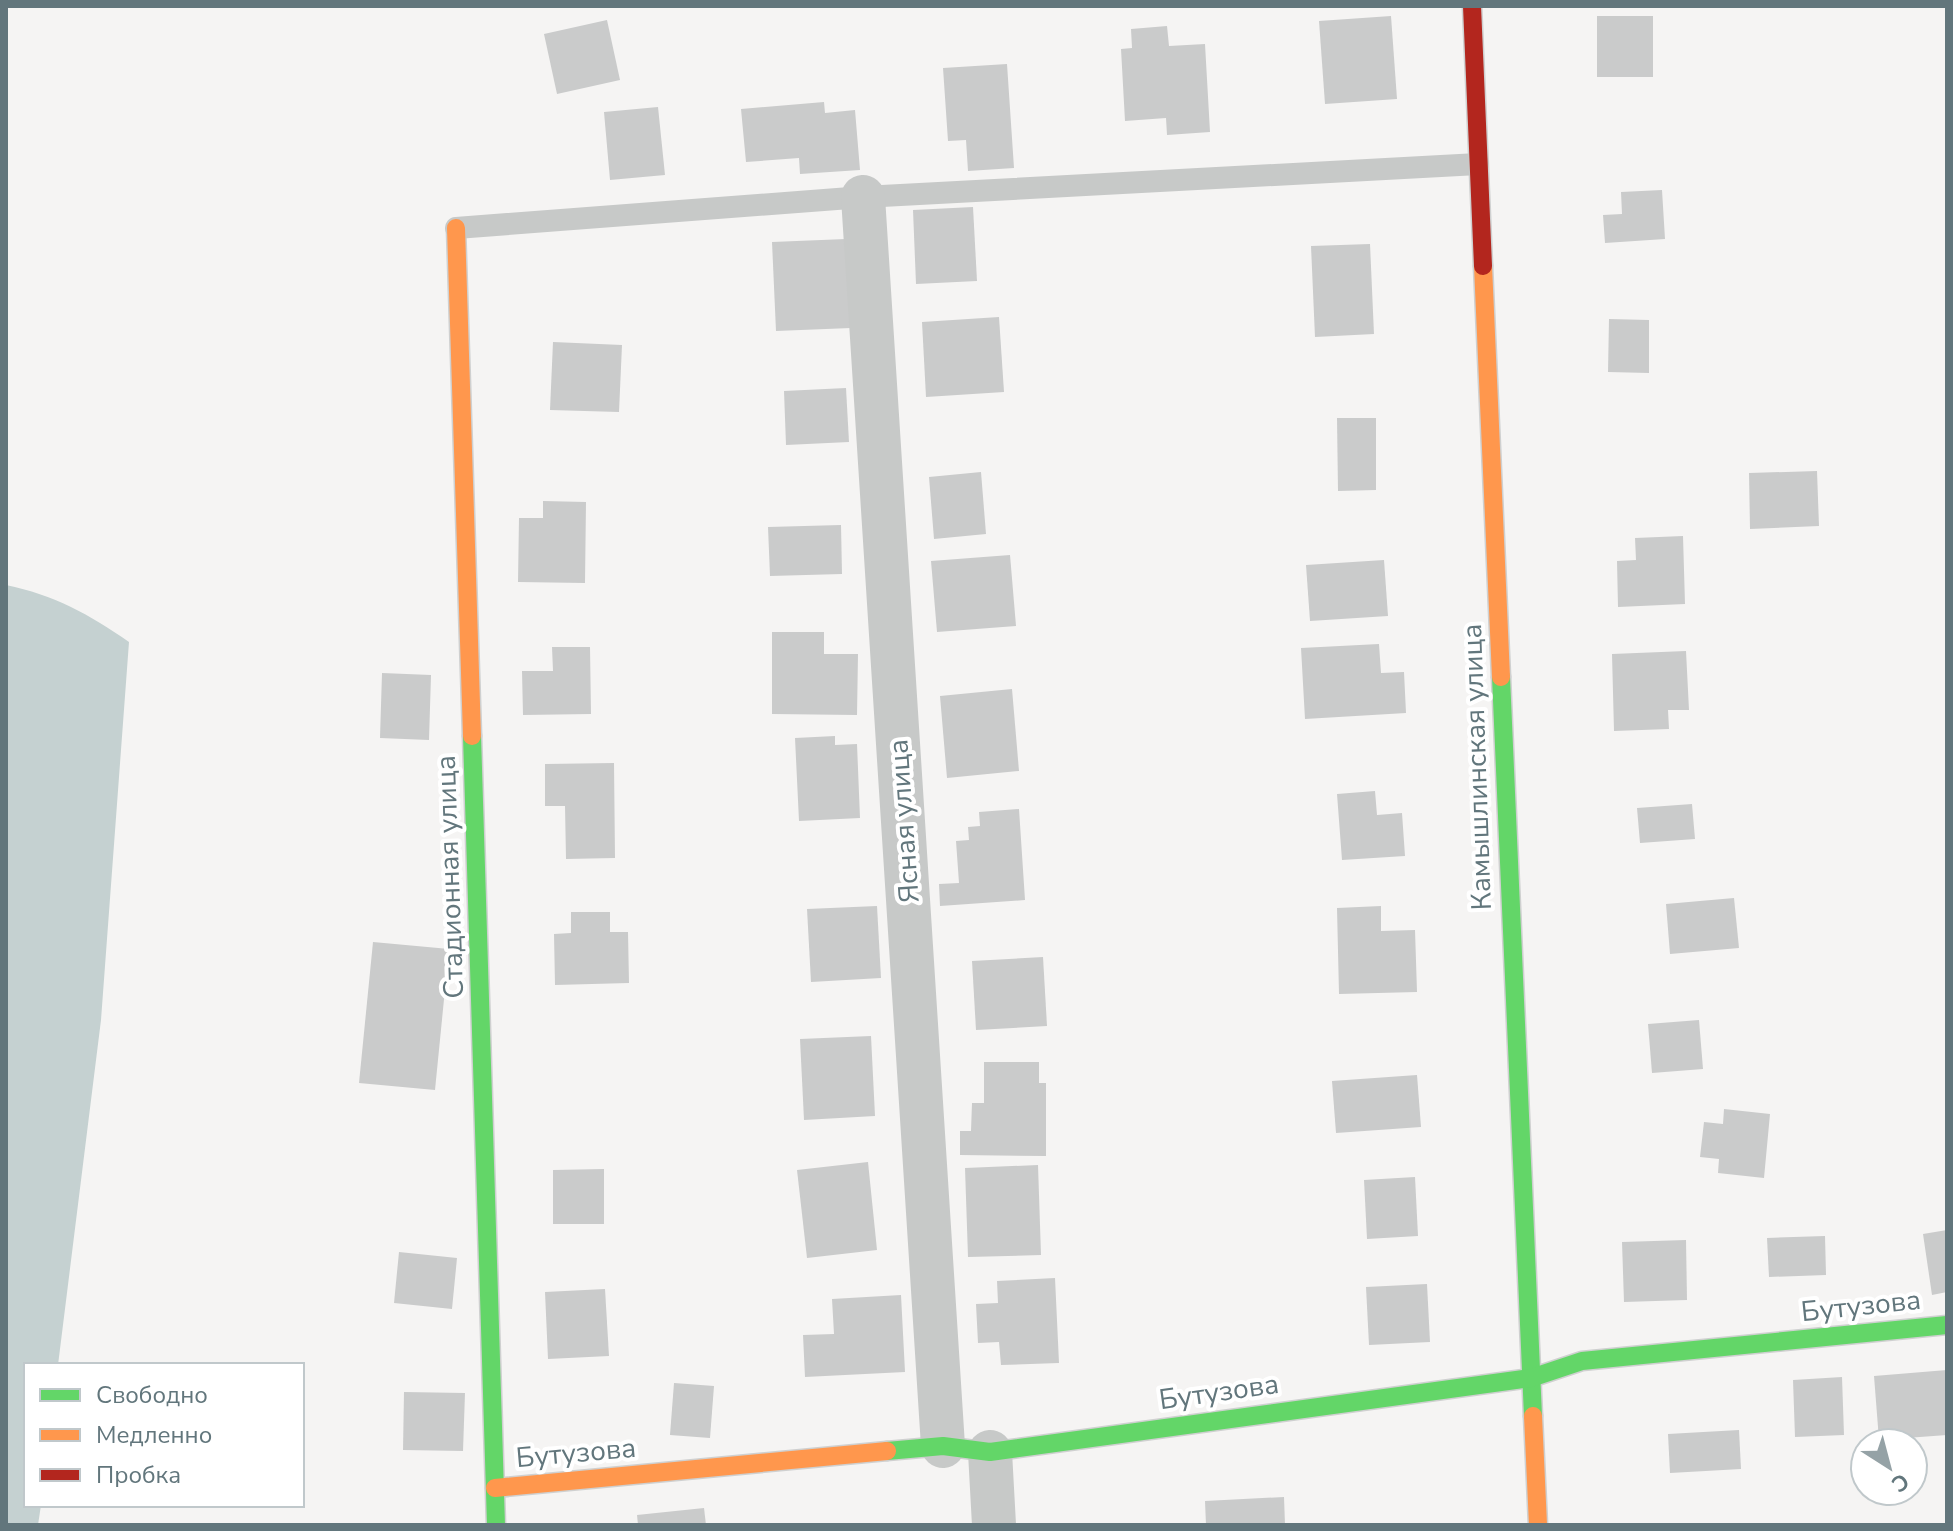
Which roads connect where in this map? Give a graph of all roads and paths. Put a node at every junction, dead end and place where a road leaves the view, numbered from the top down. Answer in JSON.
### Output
{"nodes":[{"id":1,"x":1472,"y":6,"type":"edge"},
{"id":2,"x":1478,"y":164,"type":"junction"},
{"id":3,"x":863,"y":197,"type":"junction"},
{"id":4,"x":456,"y":228,"type":"joint"},
{"id":5,"x":1947,"y":1325,"type":"edge"},
{"id":6,"x":1531,"y":1378,"type":"junction"},
{"id":7,"x":943,"y":1446,"type":"junction"},
{"id":8,"x":990,"y":1452,"type":"junction"},
{"id":9,"x":495,"y":1488,"type":"junction"},
{"id":10,"x":496,"y":1525,"type":"edge"},
{"id":11,"x":994,"y":1525,"type":"edge"},
{"id":12,"x":1538,"y":1525,"type":"edge"}],
"edges":[{"from":1,"to":2,"type":"street","name":"Камышлинская улица"},
{"from":2,"to":3,"type":"lane"},
{"from":2,"to":6,"type":"street","name":"Камышлинская улица"},
{"from":3,"to":4,"type":"lane"},
{"from":3,"to":7,"type":"street","name":"Ясная улица"},
{"from":4,"to":9,"type":"street","name":"Стадионная улица"},
{"from":5,"to":6,"type":"street","name":"Бутузова"},
{"from":6,"to":8,"type":"street","name":"Бутузова"},
{"from":6,"to":12,"type":"street","name":"Камышлинская улица"},
{"from":7,"to":8,"type":"street","name":"Бутузова"},
{"from":7,"to":9,"type":"street","name":"Бутузова"},
{"from":8,"to":11,"type":"street"},
{"from":9,"to":10,"type":"street","name":"Стадионная улица"}]}
